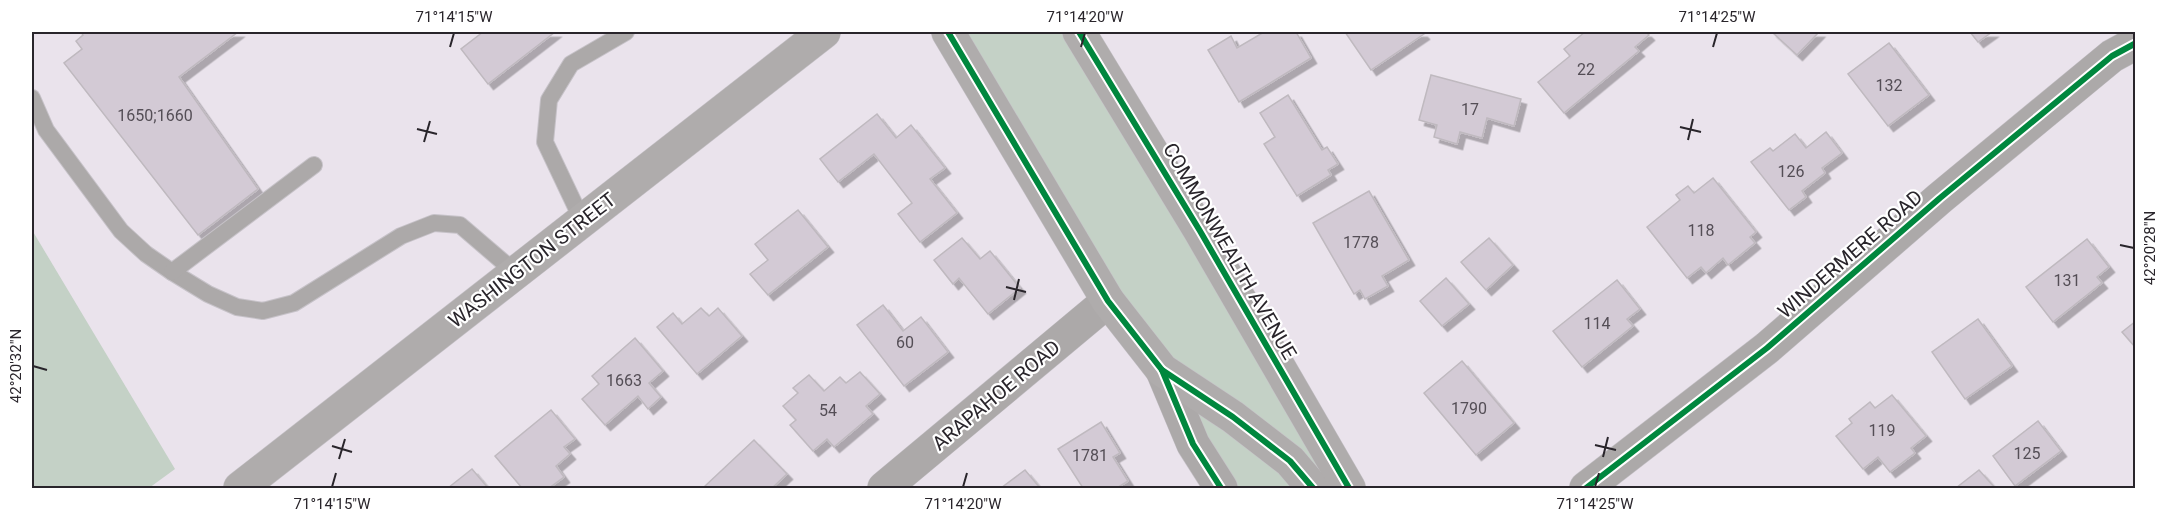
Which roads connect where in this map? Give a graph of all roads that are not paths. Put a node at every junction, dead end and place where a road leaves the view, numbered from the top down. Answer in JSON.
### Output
{"nodes":[{"id":1,"x":626,"y":32,"type":"edge"},
{"id":2,"x":824,"y":32,"type":"edge"},
{"id":3,"x":948,"y":32,"type":"edge"},
{"id":4,"x":1079,"y":32,"type":"edge"},
{"id":5,"x":2136,"y":43,"type":"edge"},
{"id":6,"x":32,"y":98,"type":"edge"},
{"id":7,"x":314,"y":165,"type":"dead end"},
{"id":8,"x":582,"y":220,"type":"junction"},
{"id":9,"x":172,"y":272,"type":"junction"},
{"id":10,"x":516,"y":273,"type":"junction"},
{"id":11,"x":1108,"y":301,"type":"junction"},
{"id":12,"x":1162,"y":370,"type":"junction"},
{"id":13,"x":240,"y":489,"type":"edge"},
{"id":14,"x":884,"y":489,"type":"edge"},
{"id":15,"x":1221,"y":489,"type":"edge"},
{"id":16,"x":1313,"y":489,"type":"edge"},
{"id":17,"x":1349,"y":489,"type":"edge"},
{"id":18,"x":1586,"y":489,"type":"edge"}],
"edges":[{"from":1,"to":8,"type":"lane"},
{"from":2,"to":8,"type":"main road","name":"WASHINGTON STREET"},
{"from":3,"to":11,"type":"main road"},
{"from":4,"to":17,"type":"main road","name":"COMMONWEALTH AVENUE"},
{"from":5,"to":18,"type":"street","name":"WINDERMERE ROAD"},
{"from":6,"to":9,"type":"lane"},
{"from":7,"to":9,"type":"lane"},
{"from":8,"to":10,"type":"main road","name":"WASHINGTON STREET"},
{"from":9,"to":10,"type":"lane"},
{"from":10,"to":13,"type":"main road","name":"WASHINGTON STREET"},
{"from":11,"to":12,"type":"main road"},
{"from":11,"to":14,"type":"street","name":"ARAPAHOE ROAD"},
{"from":12,"to":15,"type":"street"},
{"from":12,"to":16,"type":"main road"}]}
